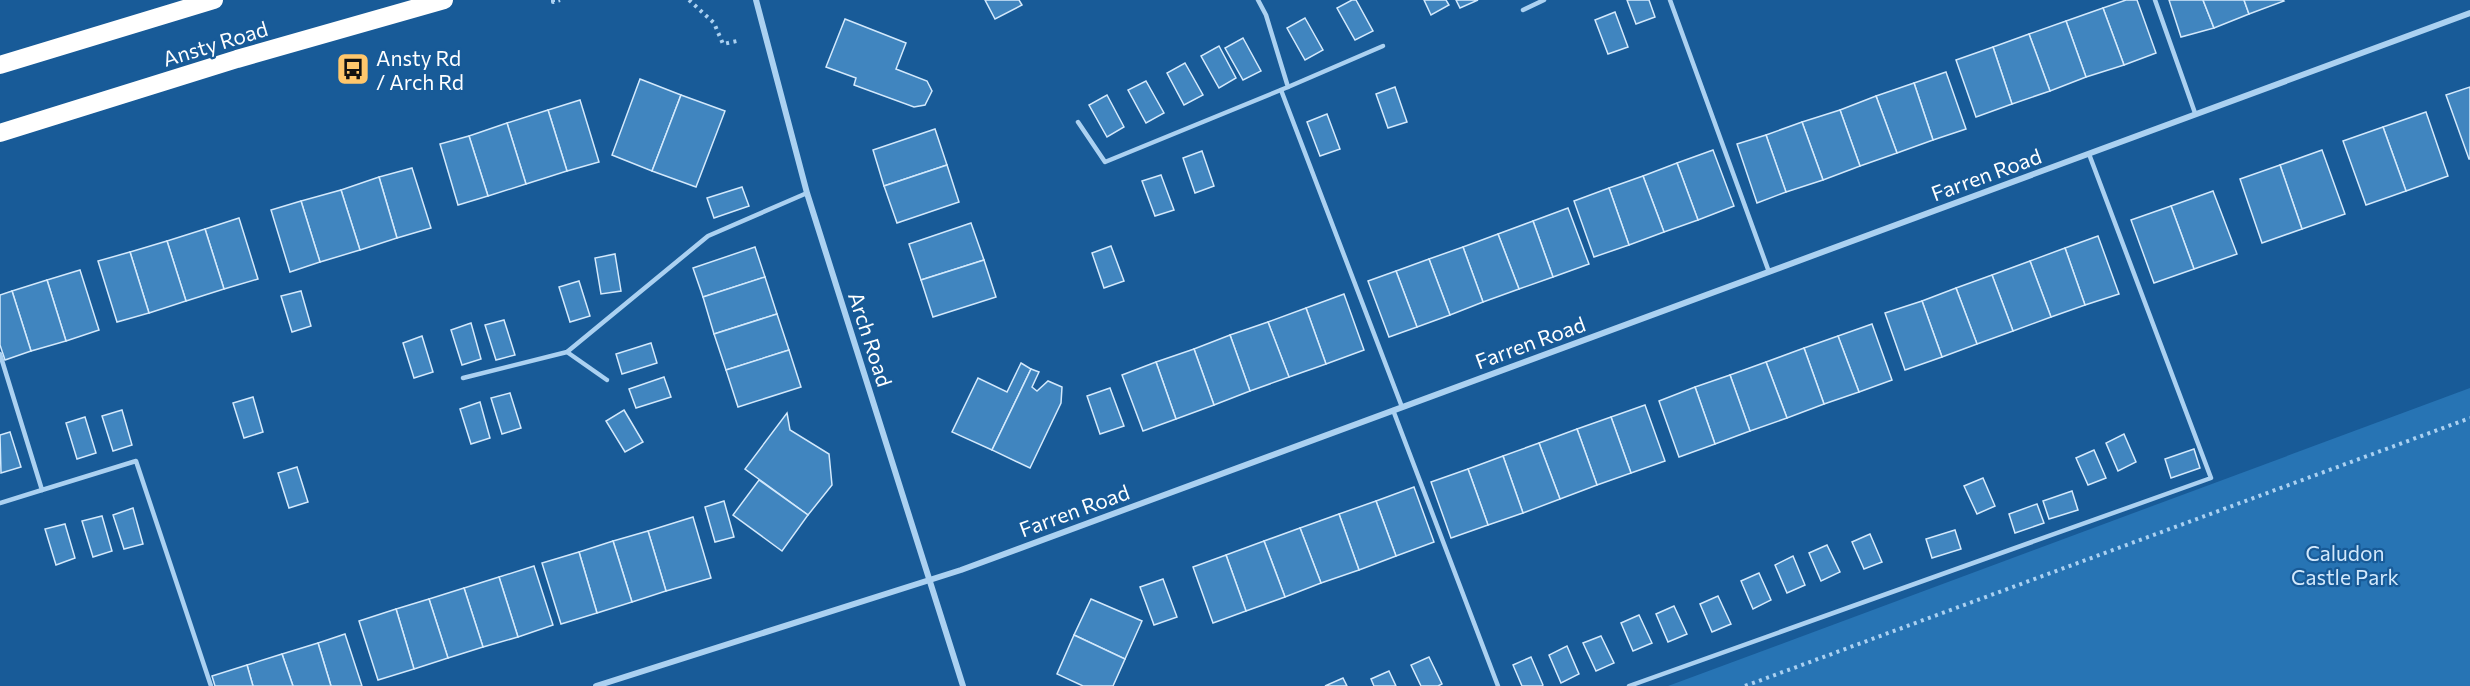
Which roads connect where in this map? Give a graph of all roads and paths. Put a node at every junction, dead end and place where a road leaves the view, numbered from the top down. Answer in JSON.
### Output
{"nodes":[{"id":1,"x":214,"y":0,"type":"edge"},
{"id":2,"x":444,"y":0,"type":"edge"},
{"id":3,"x":553,"y":0,"type":"edge"},
{"id":4,"x":560,"y":0,"type":"edge"},
{"id":5,"x":689,"y":0,"type":"edge"},
{"id":6,"x":756,"y":0,"type":"edge"},
{"id":7,"x":1258,"y":0,"type":"edge"},
{"id":8,"x":1544,"y":0,"type":"edge"},
{"id":9,"x":1670,"y":0,"type":"edge"},
{"id":10,"x":2155,"y":0,"type":"edge"},
{"id":11,"x":1523,"y":10,"type":"dead end"},
{"id":12,"x":2470,"y":13,"type":"edge"},
{"id":13,"x":764,"y":35,"type":"junction"},
{"id":14,"x":1383,"y":46,"type":"dead end"},
{"id":15,"x":0,"y":65,"type":"edge"},
{"id":16,"x":1288,"y":87,"type":"junction"},
{"id":17,"x":1281,"y":90,"type":"junction"},
{"id":18,"x":2195,"y":113,"type":"junction"},
{"id":19,"x":1078,"y":122,"type":"dead end"},
{"id":20,"x":0,"y":133,"type":"edge"},
{"id":21,"x":2090,"y":154,"type":"junction"},
{"id":22,"x":807,"y":193,"type":"junction"},
{"id":23,"x":1769,"y":272,"type":"junction"},
{"id":24,"x":567,"y":352,"type":"junction"},
{"id":25,"x":0,"y":354,"type":"edge"},
{"id":26,"x":464,"y":378,"type":"dead end"},
{"id":27,"x":607,"y":380,"type":"dead end"},
{"id":28,"x":1402,"y":407,"type":"junction"},
{"id":29,"x":1393,"y":410,"type":"junction"},
{"id":30,"x":2470,"y":418,"type":"edge"},
{"id":31,"x":42,"y":490,"type":"junction"},
{"id":32,"x":0,"y":503,"type":"edge"},
{"id":33,"x":929,"y":580,"type":"junction"},
{"id":34,"x":211,"y":686,"type":"edge"},
{"id":35,"x":596,"y":686,"type":"edge"},
{"id":36,"x":963,"y":686,"type":"edge"},
{"id":37,"x":1498,"y":686,"type":"edge"},
{"id":38,"x":1629,"y":686,"type":"edge"},
{"id":39,"x":1745,"y":686,"type":"edge"}],
"edges":[{"from":1,"to":15,"type":"highway","name":"Ansty Road"},
{"from":2,"to":20,"type":"highway","name":"Ansty Road"},
{"from":3,"to":4,"type":"path"},
{"from":5,"to":13,"type":"path"},
{"from":6,"to":13,"type":"street","name":"Arch Road"},
{"from":7,"to":16,"type":"lane"},
{"from":8,"to":11,"type":"lane"},
{"from":9,"to":23,"type":"lane"},
{"from":10,"to":18,"type":"lane"},
{"from":12,"to":18,"type":"street","name":"Farren Road"},
{"from":13,"to":22,"type":"street","name":"Arch Road"},
{"from":14,"to":16,"type":"lane"},
{"from":16,"to":17,"type":"lane"},
{"from":17,"to":19,"type":"lane"},
{"from":17,"to":28,"type":"lane"},
{"from":18,"to":21,"type":"street","name":"Farren Road"},
{"from":21,"to":23,"type":"street","name":"Farren Road"},
{"from":21,"to":38,"type":"lane"},
{"from":22,"to":24,"type":"lane"},
{"from":22,"to":33,"type":"street","name":"Arch Road"},
{"from":23,"to":28,"type":"street","name":"Farren Road"},
{"from":24,"to":26,"type":"lane"},
{"from":24,"to":27,"type":"lane"},
{"from":25,"to":31,"type":"lane"},
{"from":28,"to":29,"type":"street","name":"Farren Road"},
{"from":29,"to":33,"type":"street","name":"Farren Road"},
{"from":29,"to":37,"type":"lane"},
{"from":30,"to":39,"type":"path"},
{"from":31,"to":32,"type":"lane"},
{"from":31,"to":34,"type":"lane"},
{"from":33,"to":35,"type":"street","name":"Farren Road"},
{"from":33,"to":36,"type":"street","name":"Arch Road"}]}
